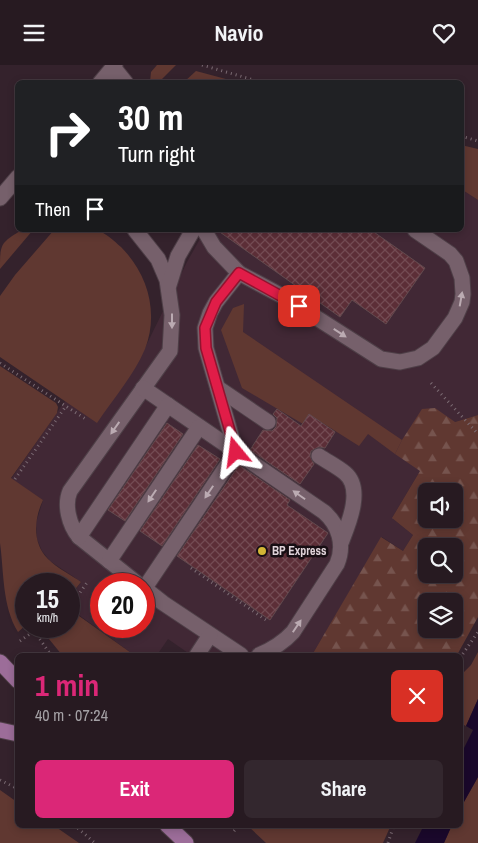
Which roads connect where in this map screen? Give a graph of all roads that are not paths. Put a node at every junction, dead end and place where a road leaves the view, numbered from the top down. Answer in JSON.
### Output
{"nodes":[{"id":1,"x":114,"y":66,"type":"edge"},
{"id":2,"x":102,"y":80,"type":"edge"},
{"id":3,"x":124,"y":80,"type":"edge"},
{"id":4,"x":15,"y":180,"type":"edge"},
{"id":5,"x":0,"y":198,"type":"edge"},
{"id":6,"x":137,"y":232,"type":"edge"},
{"id":7,"x":192,"y":232,"type":"edge"},
{"id":8,"x":205,"y":232,"type":"edge"},
{"id":9,"x":418,"y":232,"type":"edge"},
{"id":10,"x":239,"y":273,"type":"junction"},
{"id":11,"x":169,"y":288,"type":"junction"},
{"id":12,"x":143,"y":388,"type":"junction"},
{"id":13,"x":218,"y":388,"type":"junction"},
{"id":14,"x":168,"y":405,"type":"junction"},
{"id":15,"x":268,"y":422,"type":"dead end"},
{"id":16,"x":199,"y":427,"type":"junction"},
{"id":17,"x":236,"y":452,"type":"junction"},
{"id":18,"x":319,"y":456,"type":"dead end"},
{"id":19,"x":79,"y":537,"type":"junction"},
{"id":20,"x":341,"y":543,"type":"junction"},
{"id":21,"x":109,"y":561,"type":"junction"},
{"id":22,"x":124,"y":573,"type":"edge"},
{"id":23,"x":152,"y":573,"type":"edge"},
{"id":24,"x":155,"y":597,"type":"edge"},
{"id":25,"x":210,"y":635,"type":"junction"},
{"id":26,"x":198,"y":653,"type":"edge"},
{"id":27,"x":237,"y":653,"type":"edge"},
{"id":28,"x":263,"y":653,"type":"edge"},
{"id":29,"x":0,"y":662,"type":"edge"},
{"id":30,"x":15,"y":678,"type":"edge"},
{"id":31,"x":0,"y":730,"type":"edge"},
{"id":32,"x":15,"y":733,"type":"edge"},
{"id":33,"x":170,"y":828,"type":"edge"},
{"id":34,"x":186,"y":843,"type":"edge"}],
"edges":[{"from":1,"to":2,"type":"street"},
{"from":1,"to":3,"type":"street"},
{"from":4,"to":5,"type":"street"},
{"from":6,"to":11,"type":"street"},
{"from":7,"to":11,"type":"street"},
{"from":8,"to":10,"type":"street"},
{"from":10,"to":9,"type":"street","one_way":true},
{"from":10,"to":13,"type":"street"},
{"from":11,"to":12,"type":"street","one_way":true},
{"from":12,"to":14,"type":"street"},
{"from":12,"to":19,"type":"street","one_way":true},
{"from":13,"to":15,"type":"street"},
{"from":13,"to":17,"type":"street"},
{"from":14,"to":16,"type":"street"},
{"from":14,"to":19,"type":"street"},
{"from":16,"to":17,"type":"street"},
{"from":16,"to":21,"type":"street","one_way":true},
{"from":20,"to":17,"type":"street","one_way":true},
{"from":17,"to":23,"type":"street","one_way":true},
{"from":18,"to":20,"type":"street"},
{"from":19,"to":21,"type":"street"},
{"from":28,"to":20,"type":"street","one_way":true},
{"from":21,"to":22,"type":"street"},
{"from":24,"to":25,"type":"street"},
{"from":25,"to":26,"type":"street"},
{"from":25,"to":27,"type":"street"},
{"from":29,"to":30,"type":"main road"},
{"from":31,"to":32,"type":"main road"},
{"from":33,"to":34,"type":"main road"}]}
